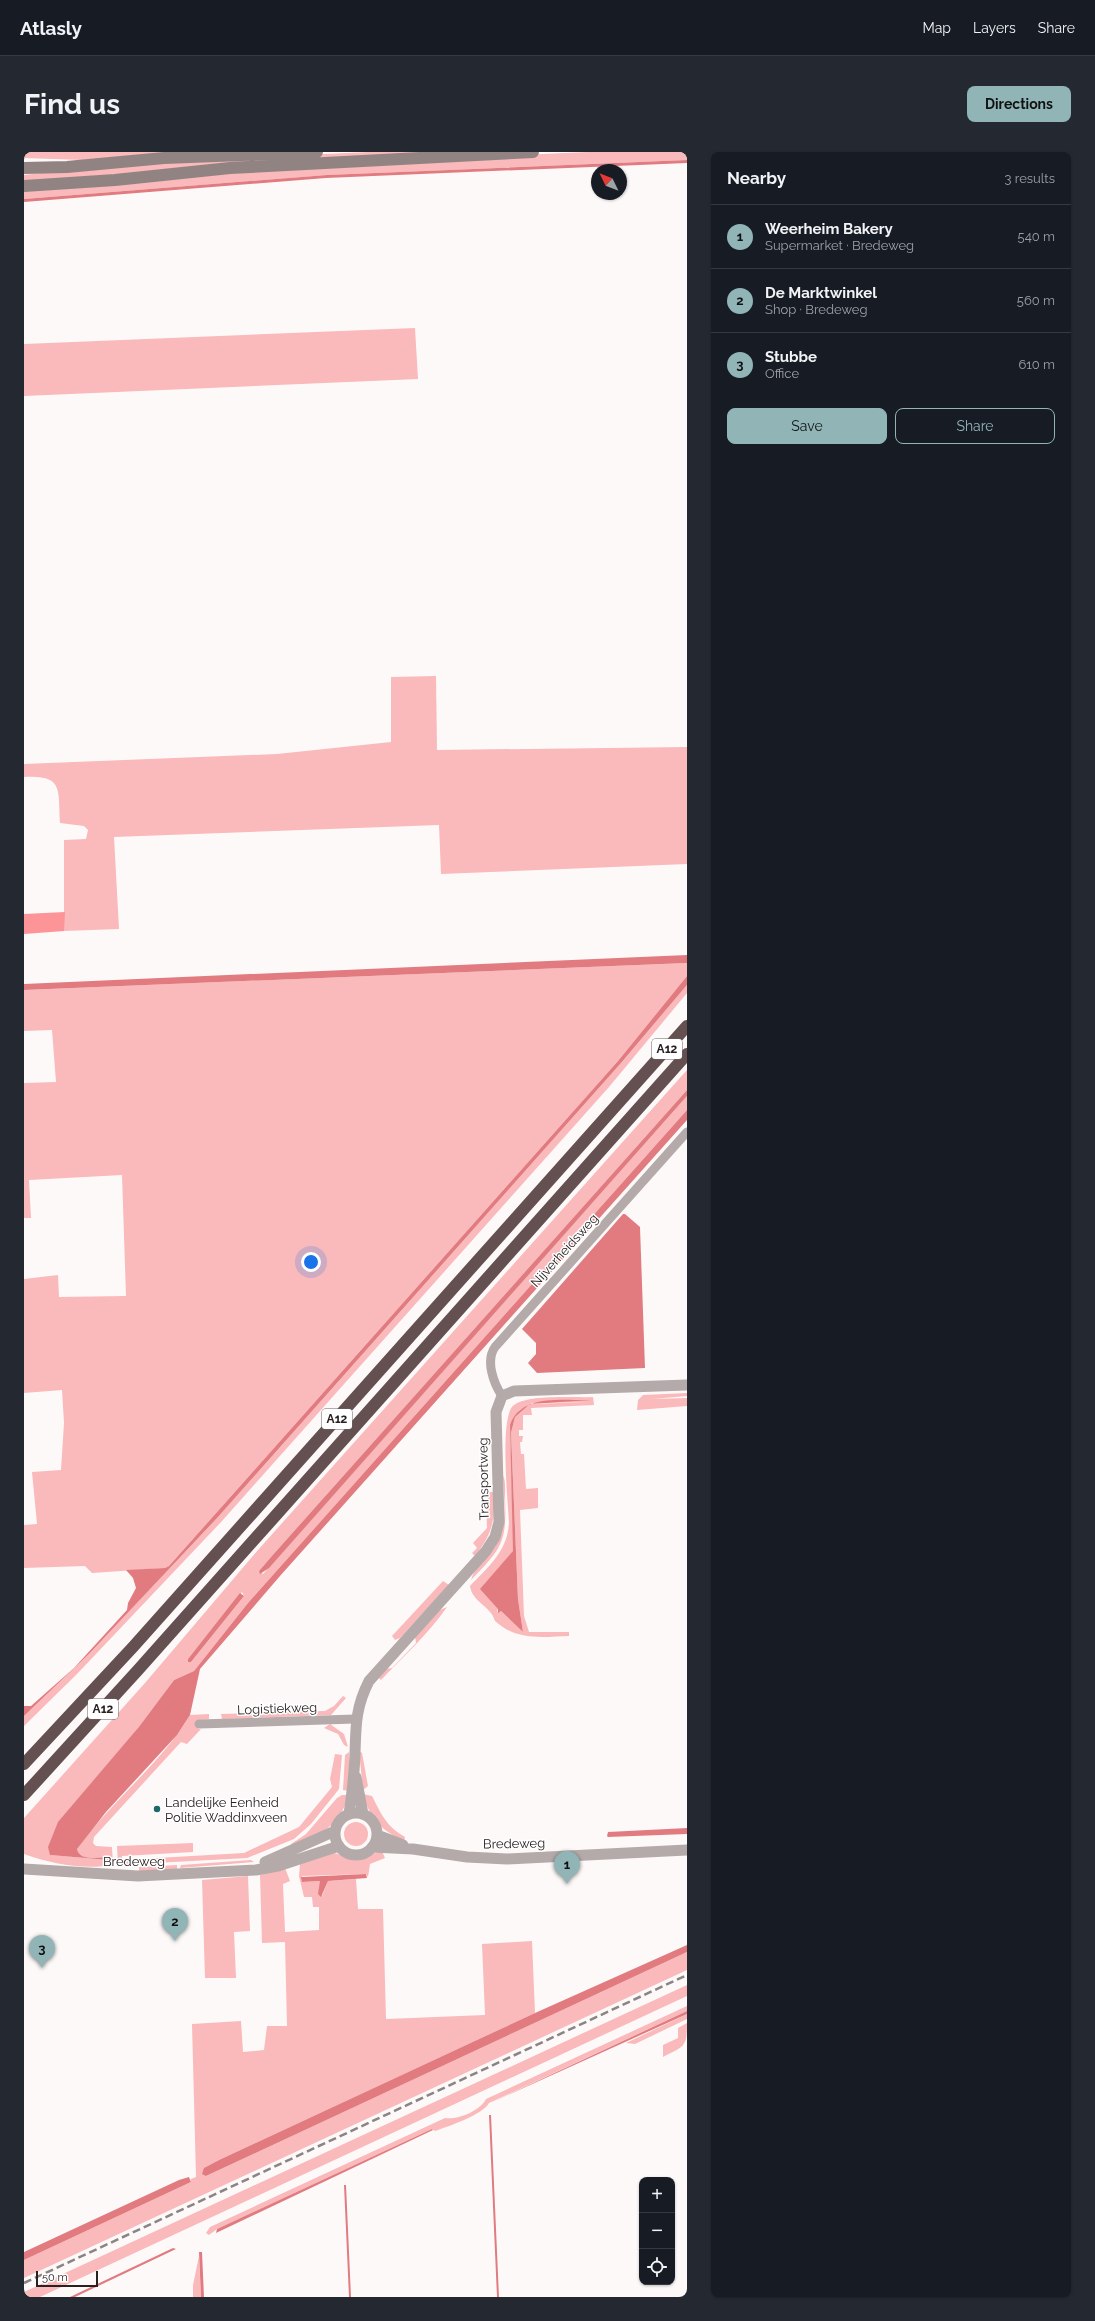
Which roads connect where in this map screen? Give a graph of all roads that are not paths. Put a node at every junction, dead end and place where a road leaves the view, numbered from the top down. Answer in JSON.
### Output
{"nodes":[{"id":1,"x":317,"y":152,"type":"edge"},
{"id":2,"x":533,"y":152,"type":"edge"},
{"id":3,"x":24,"y":168,"type":"edge"},
{"id":4,"x":24,"y":186,"type":"edge"},
{"id":5,"x":687,"y":1026,"type":"edge"},
{"id":6,"x":687,"y":1054,"type":"edge"},
{"id":7,"x":687,"y":1132,"type":"edge"},
{"id":8,"x":687,"y":1385,"type":"edge"},
{"id":9,"x":502,"y":1396,"type":"junction"},
{"id":10,"x":355,"y":1718,"type":"junction"},
{"id":11,"x":199,"y":1724,"type":"dead end"},
{"id":12,"x":24,"y":1764,"type":"edge"},
{"id":13,"x":354,"y":1771,"type":"junction"},
{"id":14,"x":24,"y":1795,"type":"edge"},
{"id":15,"x":349,"y":1814,"type":"junction"},
{"id":16,"x":363,"y":1814,"type":"junction"},
{"id":17,"x":335,"y":1831,"type":"junction"},
{"id":18,"x":377,"y":1835,"type":"junction"},
{"id":19,"x":339,"y":1846,"type":"junction"},
{"id":20,"x":372,"y":1848,"type":"junction"},
{"id":21,"x":413,"y":1849,"type":"junction"},
{"id":22,"x":687,"y":1850,"type":"edge"},
{"id":23,"x":24,"y":1869,"type":"edge"},
{"id":24,"x":244,"y":1869,"type":"junction"}],
"edges":[{"from":1,"to":3,"type":"main road"},
{"from":2,"to":4,"type":"main road"},
{"from":5,"to":12,"type":"highway","number":"A12"},
{"from":6,"to":14,"type":"highway","number":"A12"},
{"from":7,"to":9,"type":"street","name":"Nijverheidsweg"},
{"from":8,"to":9,"type":"street"},
{"from":9,"to":10,"type":"street","name":"Transportweg"},
{"from":10,"to":11,"type":"street","name":"Logistiekweg"},
{"from":10,"to":13,"type":"street","name":"Transportweg"},
{"from":13,"to":15,"type":"street","name":"Transportweg"},
{"from":13,"to":16,"type":"street","name":"Transportweg"},
{"from":15,"to":16,"type":"street"},
{"from":15,"to":17,"type":"street"},
{"from":16,"to":18,"type":"street"},
{"from":17,"to":19,"type":"street"},
{"from":17,"to":24,"type":"street","name":"Bredeweg"},
{"from":18,"to":20,"type":"street"},
{"from":18,"to":21,"type":"street","name":"Bredeweg"},
{"from":19,"to":20,"type":"street"},
{"from":19,"to":24,"type":"street","name":"Bredeweg"},
{"from":20,"to":21,"type":"street","name":"Bredeweg"},
{"from":21,"to":22,"type":"street","name":"Bredeweg"},
{"from":23,"to":24,"type":"street","name":"Bredeweg"}]}
